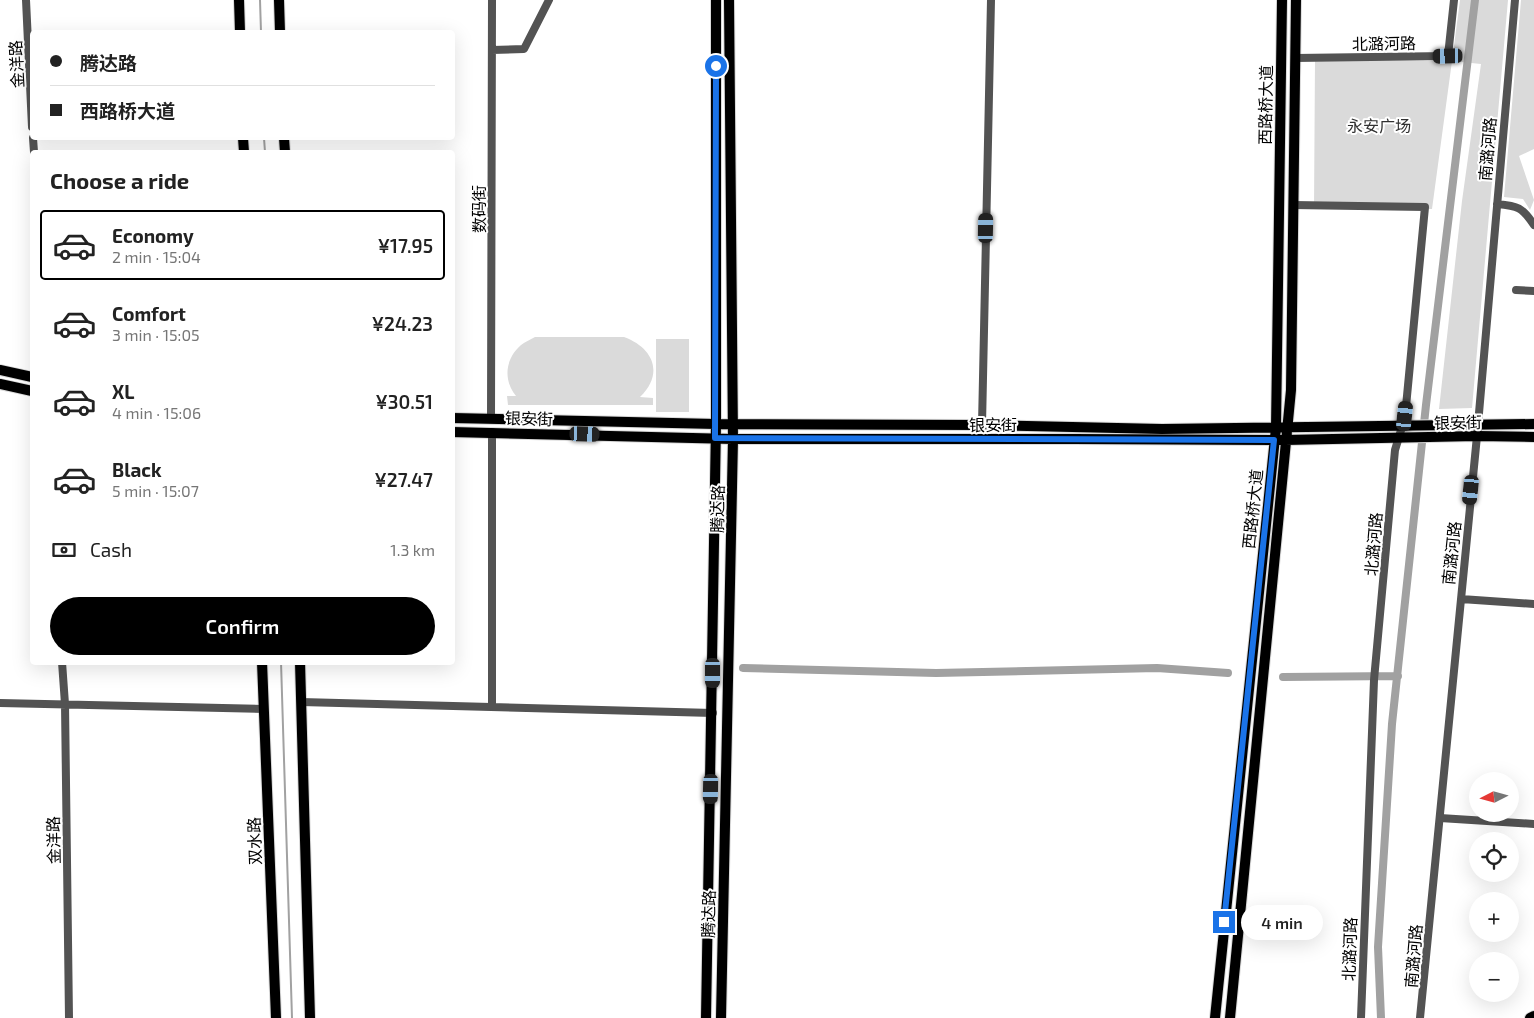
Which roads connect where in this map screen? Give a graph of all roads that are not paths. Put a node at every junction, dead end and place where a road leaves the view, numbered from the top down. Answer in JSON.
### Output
{"nodes":[{"id":1,"x":26,"y":0,"type":"edge"},
{"id":2,"x":239,"y":0,"type":"edge"},
{"id":3,"x":279,"y":0,"type":"edge"},
{"id":4,"x":492,"y":0,"type":"edge"},
{"id":5,"x":549,"y":0,"type":"edge"},
{"id":6,"x":716,"y":0,"type":"edge"},
{"id":7,"x":729,"y":0,"type":"edge"},
{"id":8,"x":991,"y":0,"type":"edge"},
{"id":9,"x":1282,"y":0,"type":"edge"},
{"id":10,"x":1296,"y":0,"type":"edge"},
{"id":11,"x":1454,"y":0,"type":"edge"},
{"id":12,"x":1515,"y":0,"type":"edge"},
{"id":13,"x":240,"y":30,"type":"edge"},
{"id":14,"x":280,"y":30,"type":"edge"},
{"id":15,"x":492,"y":50,"type":"junction"},
{"id":16,"x":1295,"y":58,"type":"junction"},
{"id":17,"x":30,"y":85,"type":"edge"},
{"id":18,"x":1496,"y":204,"type":"junction"},
{"id":19,"x":1293,"y":205,"type":"junction"},
{"id":20,"x":1534,"y":223,"type":"edge"},
{"id":21,"x":1516,"y":290,"type":"dead end"},
{"id":22,"x":1534,"y":291,"type":"edge"},
{"id":23,"x":0,"y":370,"type":"edge"},
{"id":24,"x":30,"y":377,"type":"edge"},
{"id":25,"x":0,"y":384,"type":"edge"},
{"id":26,"x":30,"y":390,"type":"edge"},
{"id":27,"x":455,"y":418,"type":"edge"},
{"id":28,"x":491,"y":418,"type":"junction"},
{"id":29,"x":716,"y":424,"type":"junction"},
{"id":30,"x":733,"y":424,"type":"junction"},
{"id":31,"x":1478,"y":424,"type":"junction"},
{"id":32,"x":1534,"y":424,"type":"edge"},
{"id":33,"x":982,"y":425,"type":"junction"},
{"id":34,"x":1406,"y":426,"type":"junction"},
{"id":35,"x":1276,"y":428,"type":"junction"},
{"id":36,"x":1287,"y":428,"type":"junction"},
{"id":37,"x":455,"y":432,"type":"edge"},
{"id":38,"x":492,"y":432,"type":"junction"},
{"id":39,"x":1477,"y":436,"type":"junction"},
{"id":40,"x":1534,"y":437,"type":"edge"},
{"id":41,"x":715,"y":438,"type":"junction"},
{"id":42,"x":1403,"y":438,"type":"junction"},
{"id":43,"x":733,"y":439,"type":"junction"},
{"id":44,"x":1274,"y":440,"type":"junction"},
{"id":45,"x":1286,"y":440,"type":"junction"},
{"id":46,"x":1461,"y":599,"type":"junction"},
{"id":47,"x":1534,"y":604,"type":"edge"},
{"id":48,"x":62,"y":665,"type":"edge"},
{"id":49,"x":262,"y":665,"type":"edge"},
{"id":50,"x":300,"y":665,"type":"edge"},
{"id":51,"x":301,"y":702,"type":"junction"},
{"id":52,"x":0,"y":703,"type":"edge"},
{"id":53,"x":65,"y":704,"type":"junction"},
{"id":54,"x":492,"y":707,"type":"junction"},
{"id":55,"x":264,"y":709,"type":"junction"},
{"id":56,"x":712,"y":712,"type":"junction"},
{"id":57,"x":1440,"y":818,"type":"junction"},
{"id":58,"x":1534,"y":824,"type":"edge"},
{"id":59,"x":1534,"y":1016,"type":"edge"},
{"id":60,"x":69,"y":1018,"type":"edge"},
{"id":61,"x":276,"y":1018,"type":"edge"},
{"id":62,"x":310,"y":1018,"type":"edge"},
{"id":63,"x":706,"y":1018,"type":"edge"},
{"id":64,"x":721,"y":1018,"type":"edge"},
{"id":65,"x":1215,"y":1018,"type":"edge"},
{"id":66,"x":1230,"y":1018,"type":"edge"},
{"id":67,"x":1361,"y":1018,"type":"edge"},
{"id":68,"x":1420,"y":1018,"type":"edge"},
{"id":69,"x":1530,"y":1018,"type":"edge"}],
"edges":[{"from":1,"to":17,"type":"street","name":"金洋路"},
{"from":2,"to":13,"type":"main road"},
{"from":3,"to":14,"type":"main road"},
{"from":4,"to":15,"type":"street","name":"数码街"},
{"from":5,"to":15,"type":"street"},
{"from":6,"to":29,"type":"main road","name":"腾达路"},
{"from":7,"to":30,"type":"main road","name":"腾达路"},
{"from":8,"to":33,"type":"street"},
{"from":9,"to":35,"type":"main road","name":"西路桥大道"},
{"from":10,"to":16,"type":"main road","name":"西路桥大道"},
{"from":11,"to":16,"type":"street","name":"北潞河路"},
{"from":12,"to":18,"type":"street","name":"南潞河路"},
{"from":15,"to":28,"type":"street","name":"数码街"},
{"from":16,"to":19,"type":"main road","name":"西路桥大道"},
{"from":18,"to":20,"type":"street"},
{"from":18,"to":31,"type":"street","name":"南潞河路"},
{"from":19,"to":34,"type":"street","name":"北潞河路"},
{"from":19,"to":36,"type":"main road","name":"西路桥大道"},
{"from":21,"to":22,"type":"street"},
{"from":23,"to":24,"type":"main road"},
{"from":25,"to":26,"type":"main road"},
{"from":27,"to":28,"type":"main road","name":"银安街"},
{"from":28,"to":29,"type":"main road","name":"银安街"},
{"from":29,"to":30,"type":"main road","name":"银安街"},
{"from":29,"to":41,"type":"main road","name":"腾达路"},
{"from":30,"to":33,"type":"main road","name":"银安街"},
{"from":30,"to":43,"type":"main road","name":"腾达路"},
{"from":31,"to":32,"type":"main road","name":"银安街"},
{"from":31,"to":34,"type":"main road","name":"银安街"},
{"from":31,"to":39,"type":"street","name":"南潞河路"},
{"from":33,"to":35,"type":"main road","name":"银安街"},
{"from":34,"to":36,"type":"main road","name":"银安街"},
{"from":34,"to":42,"type":"street","name":"北潞河路"},
{"from":35,"to":36,"type":"main road","name":"银安街"},
{"from":35,"to":44,"type":"main road","name":"西路桥大道"},
{"from":36,"to":45,"type":"main road","name":"西路桥大道"},
{"from":37,"to":38,"type":"main road","name":"银安街"},
{"from":38,"to":41,"type":"main road","name":"银安街"},
{"from":38,"to":54,"type":"street"},
{"from":39,"to":40,"type":"main road","name":"银安街"},
{"from":39,"to":42,"type":"main road","name":"银安街"},
{"from":39,"to":46,"type":"street","name":"南潞河路"},
{"from":41,"to":43,"type":"main road","name":"银安街"},
{"from":41,"to":56,"type":"main road","name":"腾达路"},
{"from":42,"to":45,"type":"main road","name":"银安街"},
{"from":42,"to":67,"type":"street","name":"北潞河路"},
{"from":43,"to":44,"type":"main road","name":"银安街"},
{"from":43,"to":64,"type":"main road","name":"腾达路"},
{"from":44,"to":45,"type":"main road","name":"银安街"},
{"from":44,"to":65,"type":"main road","name":"西路桥大道"},
{"from":45,"to":66,"type":"main road","name":"西路桥大道"},
{"from":46,"to":47,"type":"street"},
{"from":46,"to":57,"type":"street","name":"南潞河路"},
{"from":48,"to":53,"type":"street","name":"金洋路"},
{"from":49,"to":55,"type":"main road","name":"双水路"},
{"from":50,"to":51,"type":"main road"},
{"from":51,"to":54,"type":"street"},
{"from":51,"to":62,"type":"main road"},
{"from":52,"to":53,"type":"street"},
{"from":53,"to":55,"type":"street"},
{"from":53,"to":60,"type":"street","name":"金洋路"},
{"from":54,"to":56,"type":"street"},
{"from":55,"to":61,"type":"main road","name":"双水路"},
{"from":56,"to":63,"type":"main road","name":"腾达路"},
{"from":57,"to":58,"type":"street"},
{"from":57,"to":68,"type":"street","name":"南潞河路"},
{"from":59,"to":69,"type":"main road"}]}
